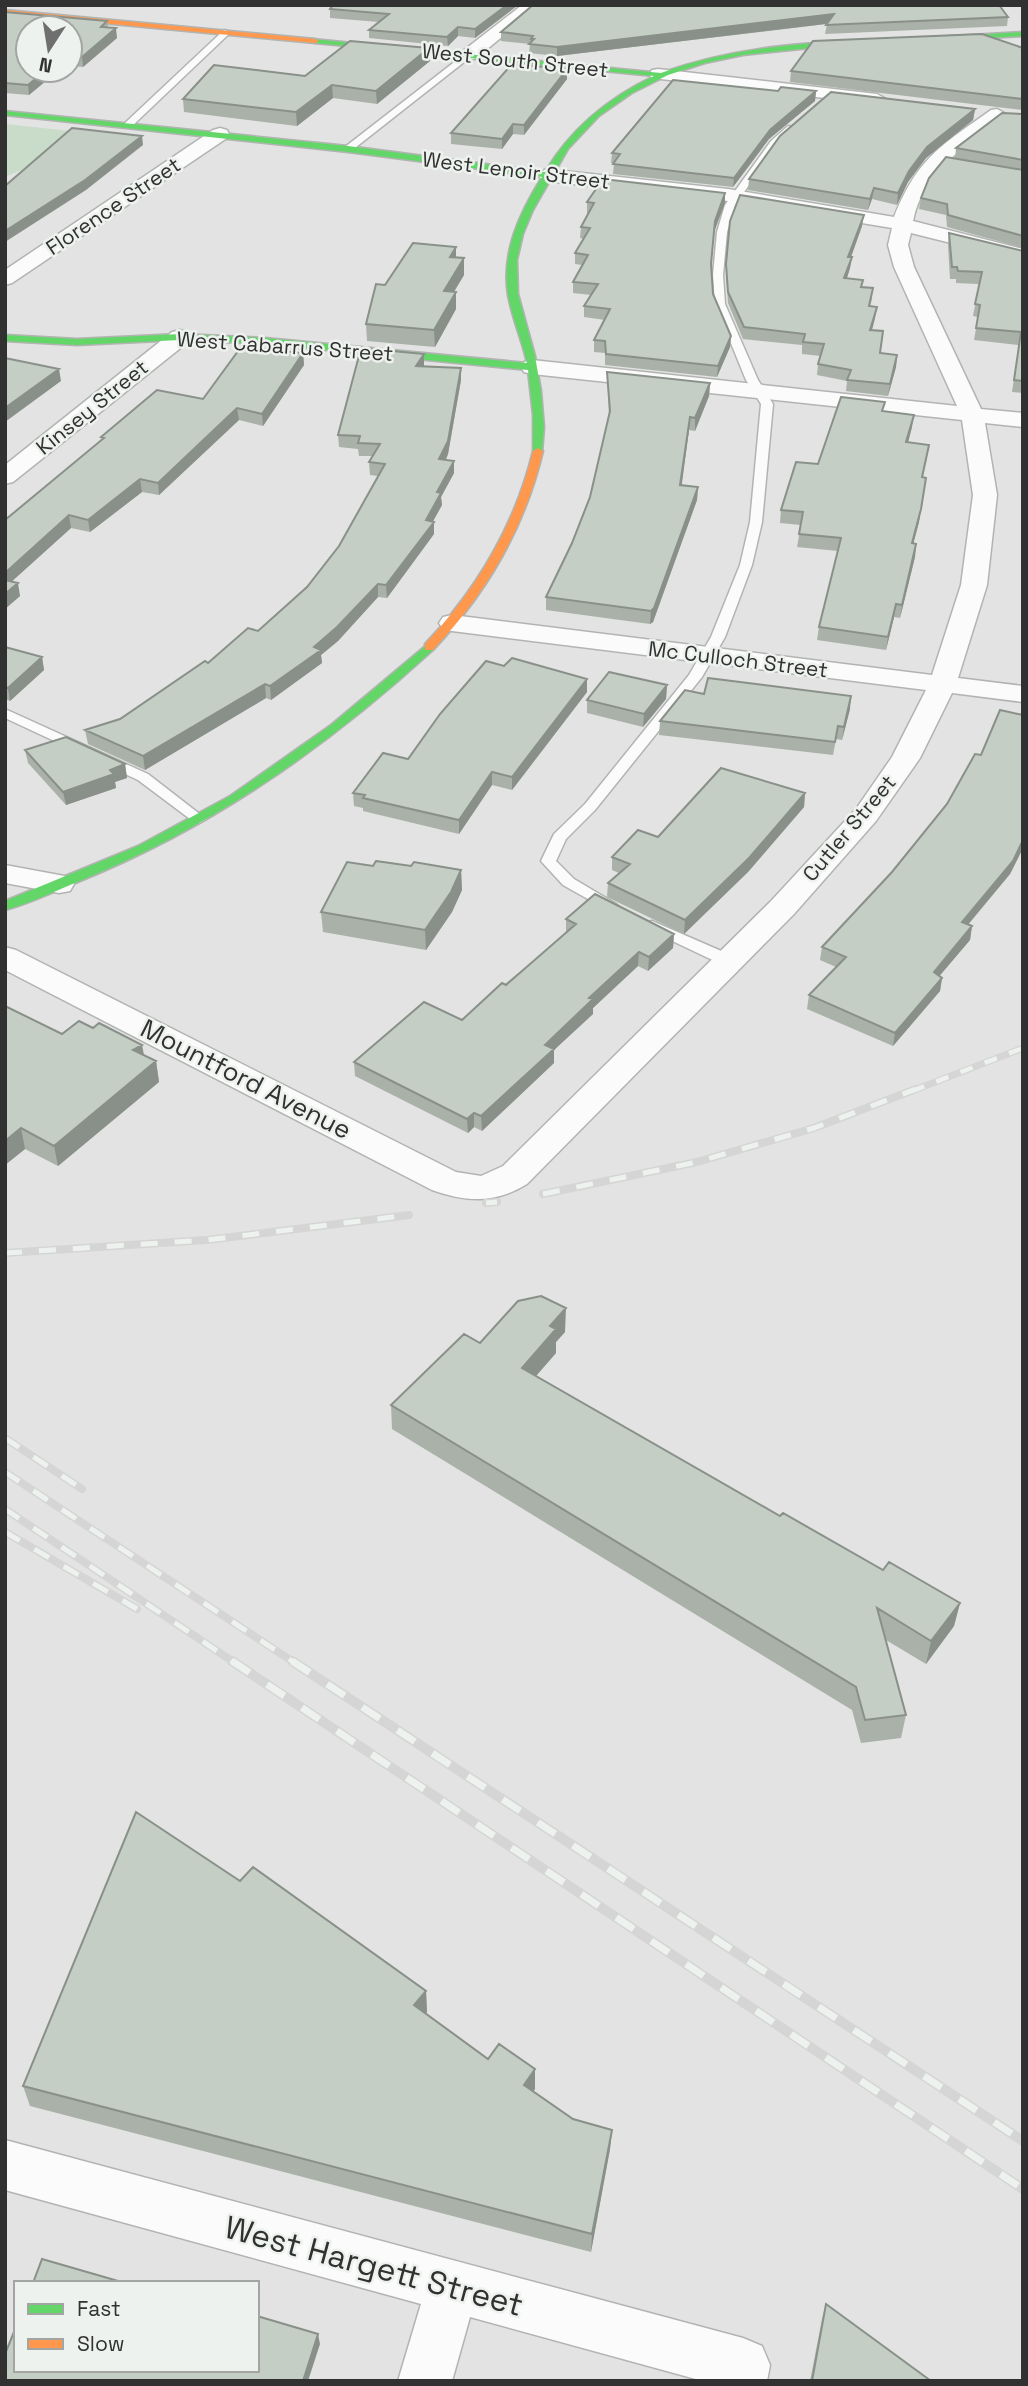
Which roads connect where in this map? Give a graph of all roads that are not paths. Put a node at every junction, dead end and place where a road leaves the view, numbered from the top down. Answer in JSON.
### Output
{"nodes":[{"id":1,"x":533,"y":5,"type":"edge"},
{"id":2,"x":5,"y":12,"type":"edge"},
{"id":3,"x":227,"y":32,"type":"junction"},
{"id":4,"x":1023,"y":34,"type":"edge"},
{"id":5,"x":979,"y":38,"type":"junction"},
{"id":6,"x":917,"y":40,"type":"edge"},
{"id":7,"x":880,"y":41,"type":"edge"},
{"id":8,"x":996,"y":46,"type":"edge"},
{"id":9,"x":469,"y":55,"type":"junction"},
{"id":10,"x":659,"y":74,"type":"junction"},
{"id":11,"x":832,"y":94,"type":"junction"},
{"id":12,"x":897,"y":102,"type":"edge"},
{"id":13,"x":815,"y":107,"type":"edge"},
{"id":14,"x":5,"y":113,"type":"edge"},
{"id":15,"x":997,"y":114,"type":"edge"},
{"id":16,"x":798,"y":122,"type":"edge"},
{"id":17,"x":128,"y":125,"type":"junction"},
{"id":18,"x":220,"y":134,"type":"junction"},
{"id":19,"x":348,"y":149,"type":"junction"},
{"id":20,"x":546,"y":175,"type":"junction"},
{"id":21,"x":735,"y":196,"type":"junction"},
{"id":22,"x":902,"y":223,"type":"junction"},
{"id":23,"x":1023,"y":254,"type":"edge"},
{"id":24,"x":5,"y":279,"type":"edge"},
{"id":25,"x":180,"y":337,"type":"junction"},
{"id":26,"x":5,"y":338,"type":"edge"},
{"id":27,"x":533,"y":367,"type":"junction"},
{"id":28,"x":761,"y":392,"type":"junction"},
{"id":29,"x":972,"y":414,"type":"junction"},
{"id":30,"x":1023,"y":420,"type":"edge"},
{"id":31,"x":5,"y":477,"type":"edge"},
{"id":32,"x":452,"y":624,"type":"junction"},
{"id":33,"x":708,"y":655,"type":"junction"},
{"id":34,"x":943,"y":684,"type":"junction"},
{"id":35,"x":1023,"y":694,"type":"edge"},
{"id":36,"x":5,"y":713,"type":"edge"},
{"id":37,"x":199,"y":819,"type":"junction"},
{"id":38,"x":5,"y":874,"type":"edge"},
{"id":39,"x":60,"y":884,"type":"junction"},
{"id":40,"x":5,"y":906,"type":"edge"},
{"id":41,"x":5,"y":957,"type":"edge"},
{"id":42,"x":729,"y":961,"type":"junction"},
{"id":43,"x":489,"y":1189,"type":"joint"},
{"id":44,"x":5,"y":2165,"type":"edge"},
{"id":45,"x":452,"y":2287,"type":"junction"},
{"id":46,"x":741,"y":2373,"type":"edge"},
{"id":47,"x":425,"y":2381,"type":"edge"}],
"edges":[{"from":1,"to":9,"type":"street"},
{"from":2,"to":3,"type":"street","name":"West South Street"},
{"from":3,"to":9,"type":"street","name":"West South Street"},
{"from":3,"to":17,"type":"lane"},
{"from":4,"to":5,"type":"street"},
{"from":5,"to":6,"type":"street"},
{"from":5,"to":8,"type":"lane"},
{"from":7,"to":10,"type":"street"},
{"from":9,"to":10,"type":"street","name":"West South Street"},
{"from":9,"to":19,"type":"lane"},
{"from":10,"to":11,"type":"street","name":"West South Street"},
{"from":10,"to":20,"type":"street"},
{"from":11,"to":12,"type":"street","name":"West South Street"},
{"from":11,"to":13,"type":"lane"},
{"from":14,"to":17,"type":"street","name":"West Lenoir Street"},
{"from":15,"to":22,"type":"street","name":"Cutler Street"},
{"from":16,"to":21,"type":"lane"},
{"from":17,"to":18,"type":"street","name":"West Lenoir Street"},
{"from":18,"to":19,"type":"street","name":"West Lenoir Street"},
{"from":18,"to":24,"type":"street","name":"Florence Street"},
{"from":19,"to":20,"type":"street","name":"West Lenoir Street"},
{"from":20,"to":21,"type":"street","name":"West Lenoir Street"},
{"from":20,"to":27,"type":"street"},
{"from":21,"to":22,"type":"street","name":"West Lenoir Street"},
{"from":21,"to":28,"type":"lane"},
{"from":22,"to":23,"type":"street","name":"West Lenoir Street"},
{"from":22,"to":29,"type":"street","name":"Cutler Street"},
{"from":25,"to":26,"type":"street","name":"West Cabarrus Street"},
{"from":25,"to":27,"type":"street","name":"West Cabarrus Street"},
{"from":25,"to":31,"type":"street","name":"Kinsey Street"},
{"from":27,"to":28,"type":"street","name":"West Cabarrus Street"},
{"from":27,"to":32,"type":"street"},
{"from":28,"to":29,"type":"street","name":"West Cabarrus Street"},
{"from":28,"to":33,"type":"lane"},
{"from":29,"to":30,"type":"street","name":"West Cabarrus Street"},
{"from":29,"to":34,"type":"street","name":"Cutler Street"},
{"from":32,"to":33,"type":"street","name":"Mc Culloch Street"},
{"from":32,"to":37,"type":"street"},
{"from":33,"to":34,"type":"street","name":"Mc Culloch Street"},
{"from":33,"to":42,"type":"lane"},
{"from":34,"to":35,"type":"street","name":"Mc Culloch Street"},
{"from":34,"to":42,"type":"street","name":"Cutler Street"},
{"from":36,"to":37,"type":"lane"},
{"from":37,"to":39,"type":"street"},
{"from":38,"to":39,"type":"street"},
{"from":39,"to":40,"type":"street"},
{"from":41,"to":43,"type":"street","name":"Mountford Avenue"},
{"from":42,"to":43,"type":"street","name":"Cutler Street"},
{"from":44,"to":45,"type":"street","name":"West Hargett Street"},
{"from":45,"to":46,"type":"street","name":"West Hargett Street"},
{"from":45,"to":47,"type":"street"}]}
